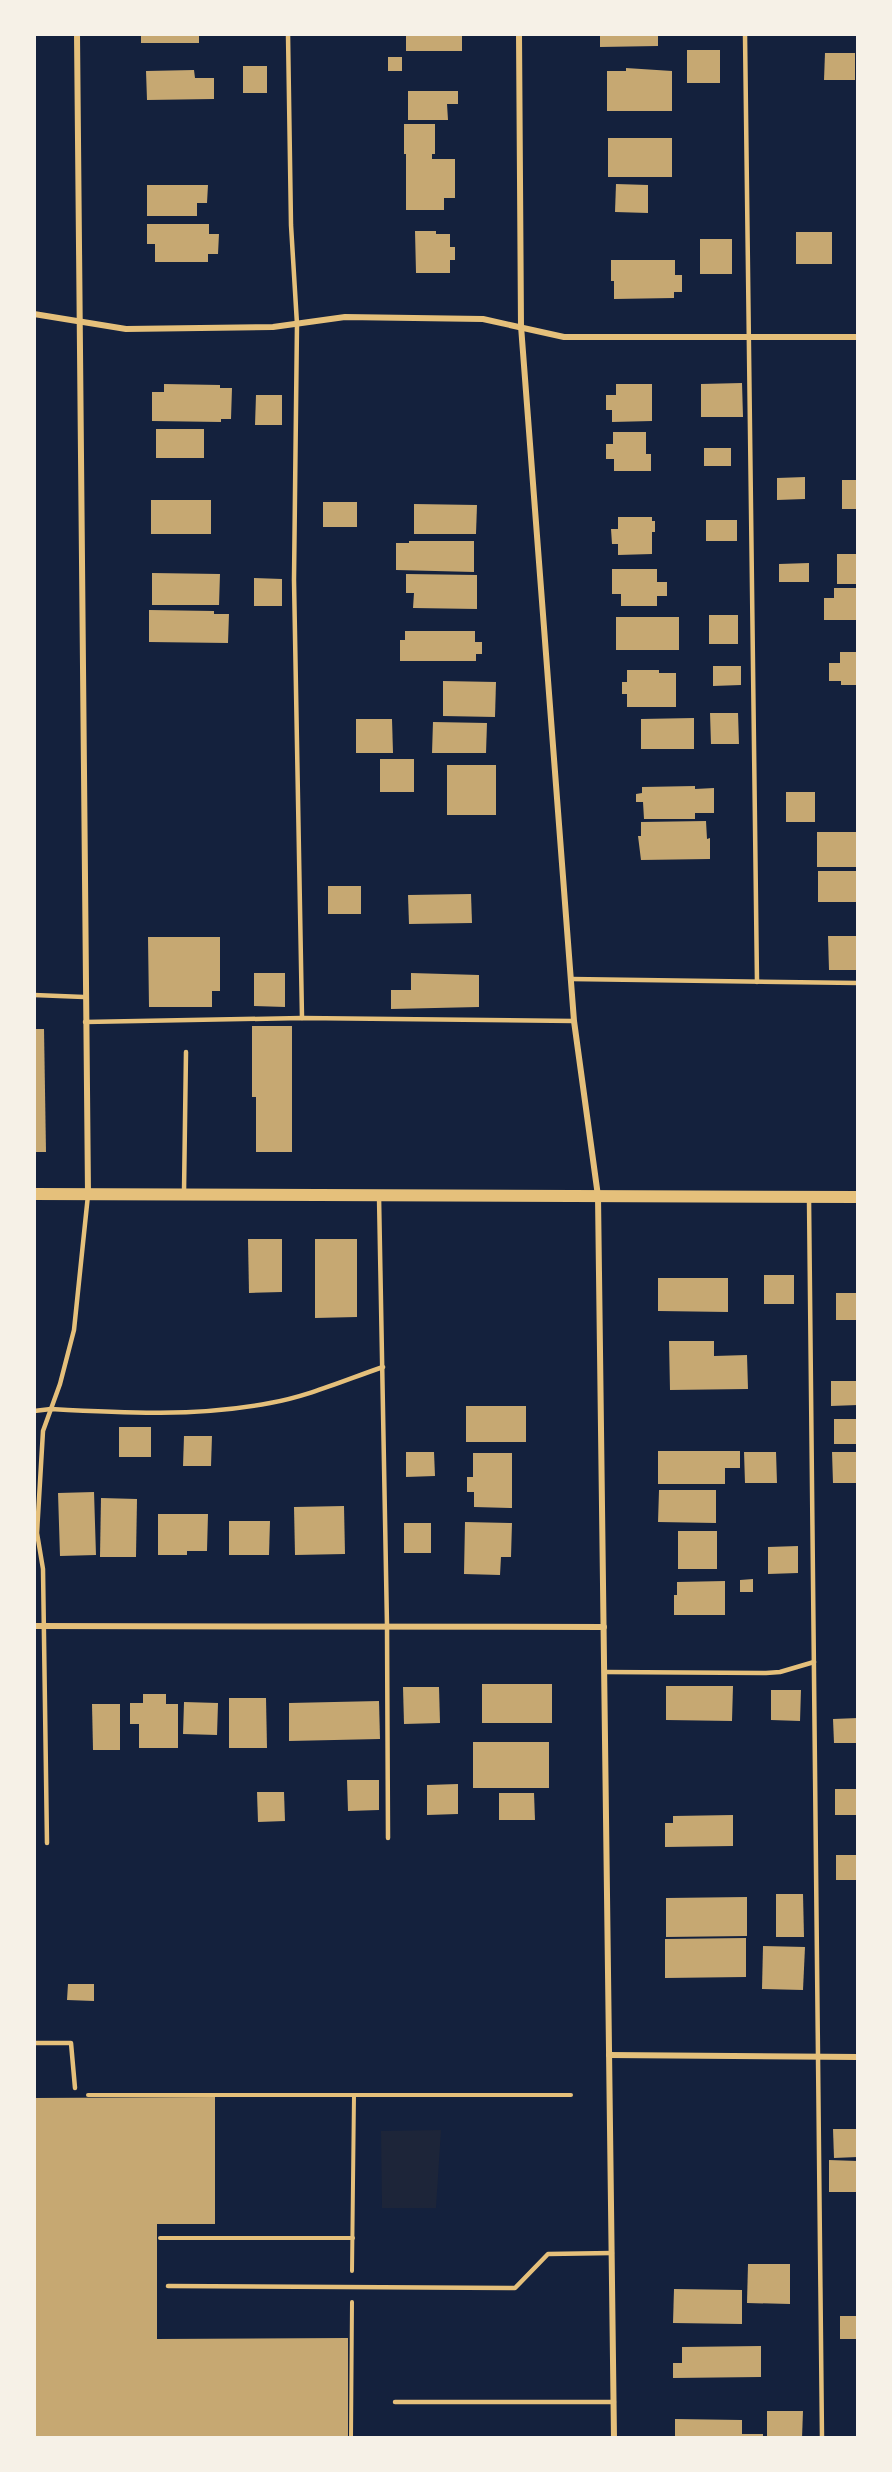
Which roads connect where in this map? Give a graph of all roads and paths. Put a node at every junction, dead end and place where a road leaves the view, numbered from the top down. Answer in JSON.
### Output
{"nodes":[{"id":1,"x":77,"y":34,"type":"edge"},
{"id":2,"x":288,"y":34,"type":"edge"},
{"id":3,"x":519,"y":34,"type":"edge"},
{"id":4,"x":745,"y":34,"type":"edge"},
{"id":5,"x":34,"y":314,"type":"edge"},
{"id":6,"x":80,"y":322,"type":"junction"},
{"id":7,"x":297,"y":324,"type":"junction"},
{"id":8,"x":521,"y":326,"type":"junction"},
{"id":9,"x":750,"y":337,"type":"junction"},
{"id":10,"x":858,"y":337,"type":"edge"},
{"id":11,"x":571,"y":979,"type":"junction"},
{"id":12,"x":757,"y":982,"type":"junction"},
{"id":13,"x":858,"y":983,"type":"edge"},
{"id":14,"x":34,"y":995,"type":"edge"},
{"id":15,"x":84,"y":997,"type":"junction"},
{"id":16,"x":302,"y":1018,"type":"junction"},
{"id":17,"x":574,"y":1021,"type":"junction"},
{"id":18,"x":85,"y":1022,"type":"junction"},
{"id":19,"x":186,"y":1052,"type":"dead end"},
{"id":20,"x":34,"y":1194,"type":"edge"},
{"id":21,"x":88,"y":1194,"type":"junction"},
{"id":22,"x":184,"y":1195,"type":"junction"},
{"id":23,"x":379,"y":1196,"type":"junction"},
{"id":24,"x":598,"y":1196,"type":"junction"},
{"id":25,"x":809,"y":1197,"type":"junction"},
{"id":26,"x":858,"y":1197,"type":"edge"},
{"id":27,"x":382,"y":1367,"type":"junction"},
{"id":28,"x":51,"y":1409,"type":"junction"},
{"id":29,"x":34,"y":1412,"type":"edge"},
{"id":30,"x":387,"y":1625,"type":"junction"},
{"id":31,"x":34,"y":1626,"type":"edge"},
{"id":32,"x":44,"y":1626,"type":"junction"},
{"id":33,"x":604,"y":1627,"type":"junction"},
{"id":34,"x":814,"y":1662,"type":"junction"},
{"id":35,"x":604,"y":1672,"type":"junction"},
{"id":36,"x":388,"y":1838,"type":"dead end"},
{"id":37,"x":47,"y":1843,"type":"dead end"},
{"id":38,"x":34,"y":2043,"type":"edge"},
{"id":39,"x":609,"y":2055,"type":"junction"},
{"id":40,"x":818,"y":2056,"type":"junction"},
{"id":41,"x":858,"y":2057,"type":"edge"},
{"id":42,"x":75,"y":2088,"type":"dead end"},
{"id":43,"x":80,"y":2095,"type":"dead end"},
{"id":44,"x":354,"y":2095,"type":"junction"},
{"id":45,"x":571,"y":2095,"type":"dead end"},
{"id":46,"x":160,"y":2238,"type":"dead end"},
{"id":47,"x":353,"y":2238,"type":"junction"},
{"id":48,"x":612,"y":2253,"type":"junction"},
{"id":49,"x":168,"y":2286,"type":"dead end"},
{"id":50,"x":352,"y":2287,"type":"junction"},
{"id":51,"x":395,"y":2402,"type":"dead end"},
{"id":52,"x":614,"y":2402,"type":"junction"},
{"id":53,"x":351,"y":2438,"type":"edge"},
{"id":54,"x":614,"y":2438,"type":"edge"},
{"id":55,"x":822,"y":2438,"type":"edge"}],
"edges":[{"from":1,"to":6,"type":"street"},
{"from":2,"to":7,"type":"lane"},
{"from":3,"to":8,"type":"street"},
{"from":4,"to":9,"type":"lane"},
{"from":5,"to":6,"type":"street"},
{"from":6,"to":7,"type":"street"},
{"from":6,"to":15,"type":"street"},
{"from":7,"to":8,"type":"street"},
{"from":7,"to":16,"type":"lane"},
{"from":8,"to":9,"type":"street"},
{"from":8,"to":11,"type":"street"},
{"from":9,"to":10,"type":"street"},
{"from":9,"to":12,"type":"lane"},
{"from":11,"to":12,"type":"lane"},
{"from":11,"to":17,"type":"street"},
{"from":12,"to":13,"type":"lane"},
{"from":14,"to":15,"type":"lane"},
{"from":15,"to":18,"type":"street"},
{"from":16,"to":17,"type":"lane"},
{"from":16,"to":18,"type":"lane"},
{"from":17,"to":24,"type":"street"},
{"from":18,"to":21,"type":"street"},
{"from":19,"to":22,"type":"lane"},
{"from":20,"to":21,"type":"main road"},
{"from":21,"to":22,"type":"main road"},
{"from":21,"to":28,"type":"lane"},
{"from":22,"to":23,"type":"main road"},
{"from":23,"to":24,"type":"main road"},
{"from":23,"to":27,"type":"lane"},
{"from":24,"to":25,"type":"main road"},
{"from":24,"to":33,"type":"street"},
{"from":25,"to":26,"type":"main road"},
{"from":25,"to":34,"type":"lane"},
{"from":27,"to":28,"type":"lane"},
{"from":27,"to":30,"type":"lane"},
{"from":28,"to":29,"type":"lane"},
{"from":28,"to":32,"type":"lane"},
{"from":30,"to":32,"type":"street"},
{"from":30,"to":33,"type":"street"},
{"from":30,"to":36,"type":"lane"},
{"from":31,"to":32,"type":"street"},
{"from":32,"to":37,"type":"lane"},
{"from":33,"to":35,"type":"street"},
{"from":34,"to":35,"type":"lane"},
{"from":34,"to":40,"type":"lane"},
{"from":35,"to":39,"type":"street"},
{"from":38,"to":42,"type":"lane"},
{"from":39,"to":40,"type":"street"},
{"from":39,"to":48,"type":"street"},
{"from":40,"to":41,"type":"street"},
{"from":40,"to":55,"type":"lane"},
{"from":43,"to":44,"type":"path"},
{"from":44,"to":45,"type":"path"},
{"from":44,"to":47,"type":"path"},
{"from":46,"to":47,"type":"path"},
{"from":47,"to":50,"type":"path"},
{"from":48,"to":50,"type":"lane"},
{"from":48,"to":52,"type":"street"},
{"from":49,"to":50,"type":"lane"},
{"from":50,"to":53,"type":"path"},
{"from":51,"to":52,"type":"lane"},
{"from":52,"to":54,"type":"street"}]}
